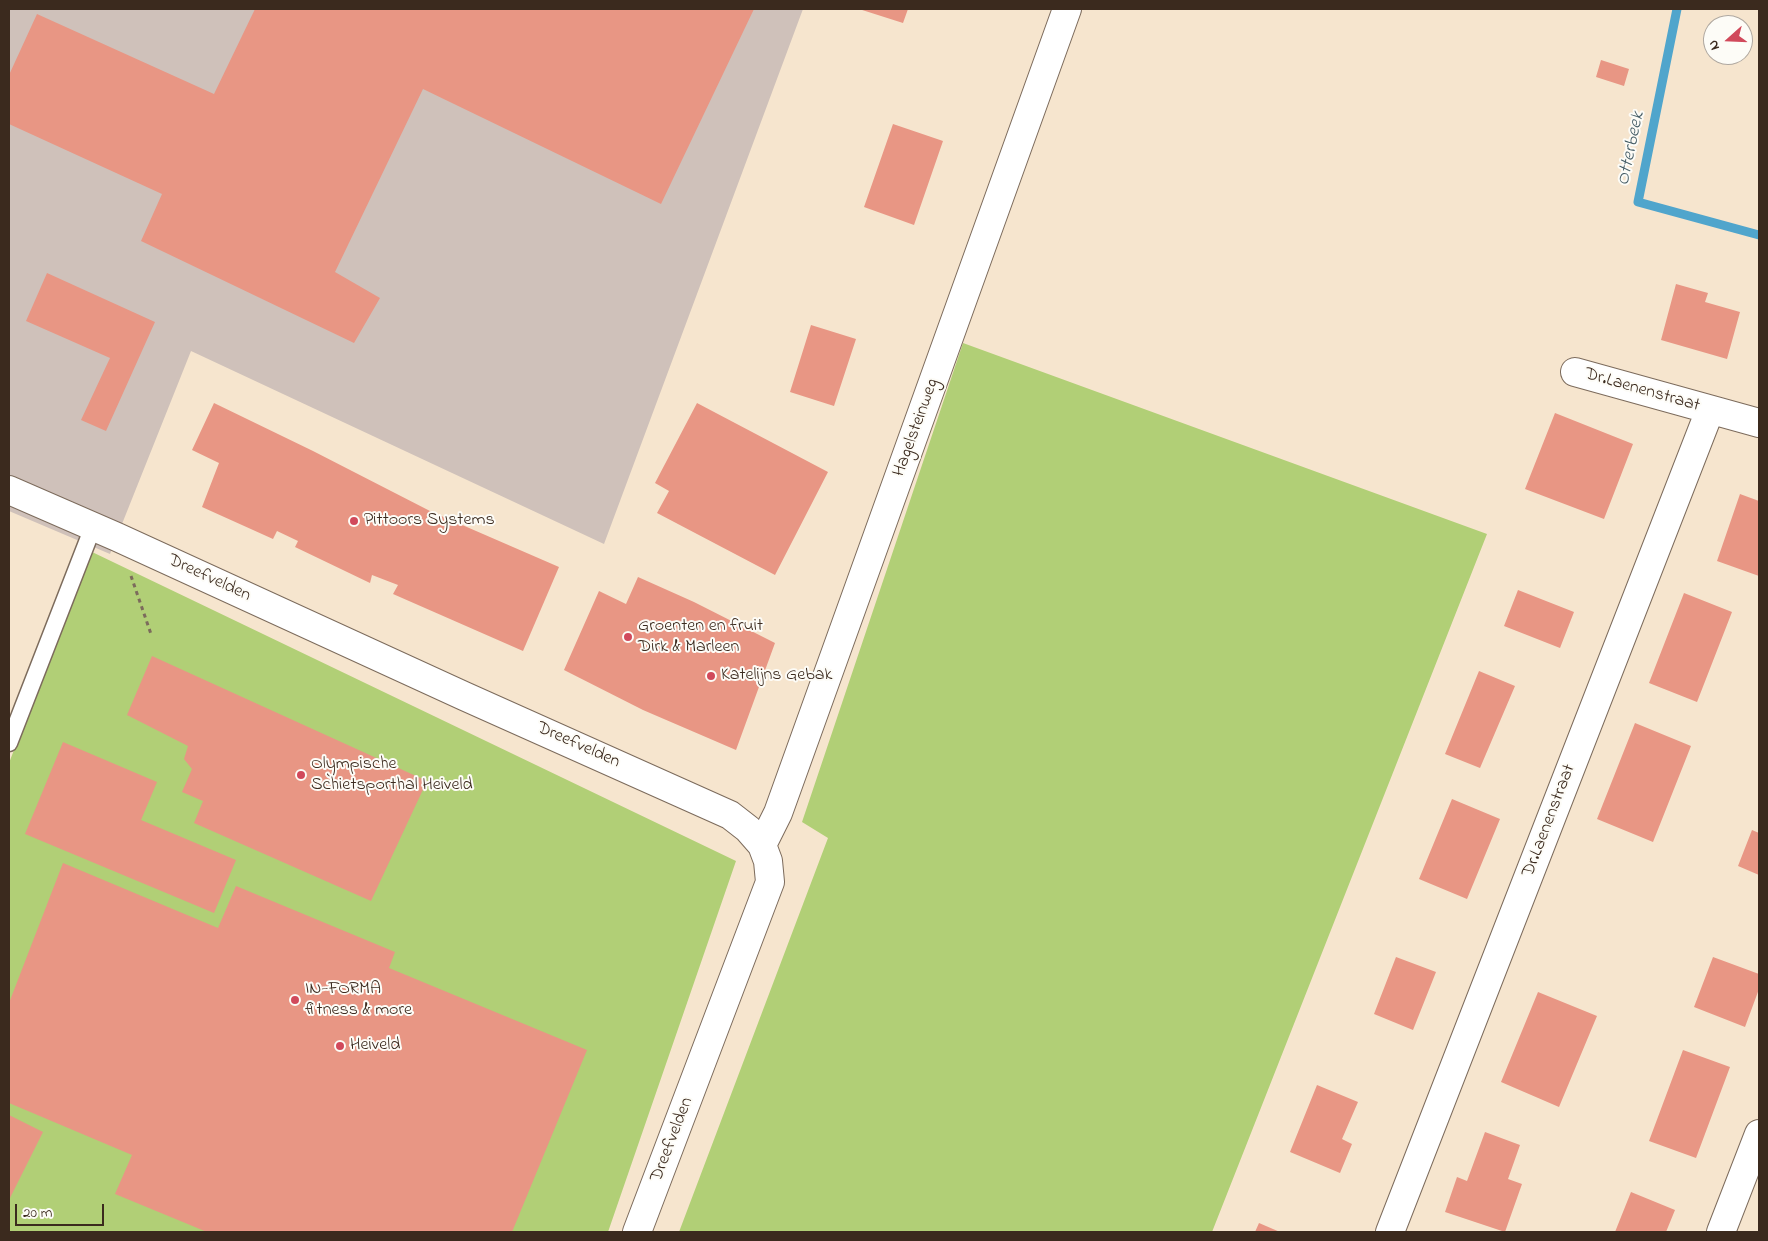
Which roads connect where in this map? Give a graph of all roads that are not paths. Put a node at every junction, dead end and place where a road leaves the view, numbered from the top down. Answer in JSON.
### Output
{"nodes":[{"id":1,"x":1067,"y":9,"type":"edge"},
{"id":2,"x":1575,"y":372,"type":"dead end"},
{"id":3,"x":1710,"y":410,"type":"junction"},
{"id":4,"x":1759,"y":423,"type":"edge"},
{"id":5,"x":9,"y":490,"type":"edge"},
{"id":6,"x":105,"y":532,"type":"junction"},
{"id":7,"x":9,"y":743,"type":"edge"},
{"id":8,"x":762,"y":845,"type":"junction"},
{"id":9,"x":1759,"y":1134,"type":"edge"},
{"id":10,"x":637,"y":1232,"type":"edge"},
{"id":11,"x":1390,"y":1232,"type":"edge"},
{"id":12,"x":1721,"y":1232,"type":"edge"}],
"edges":[{"from":1,"to":8,"type":"street","name":"Hagelsteinweg"},
{"from":2,"to":3,"type":"street","name":"Dr.Laenenstraat"},
{"from":3,"to":4,"type":"street","name":"Dr.Laenenstraat"},
{"from":3,"to":11,"type":"street","name":"Dr.Laenenstraat"},
{"from":5,"to":6,"type":"street","name":"Dreefvelden"},
{"from":6,"to":7,"type":"lane"},
{"from":6,"to":8,"type":"street","name":"Dreefvelden"},
{"from":8,"to":10,"type":"street","name":"Dreefvelden"},
{"from":9,"to":12,"type":"street"}]}
